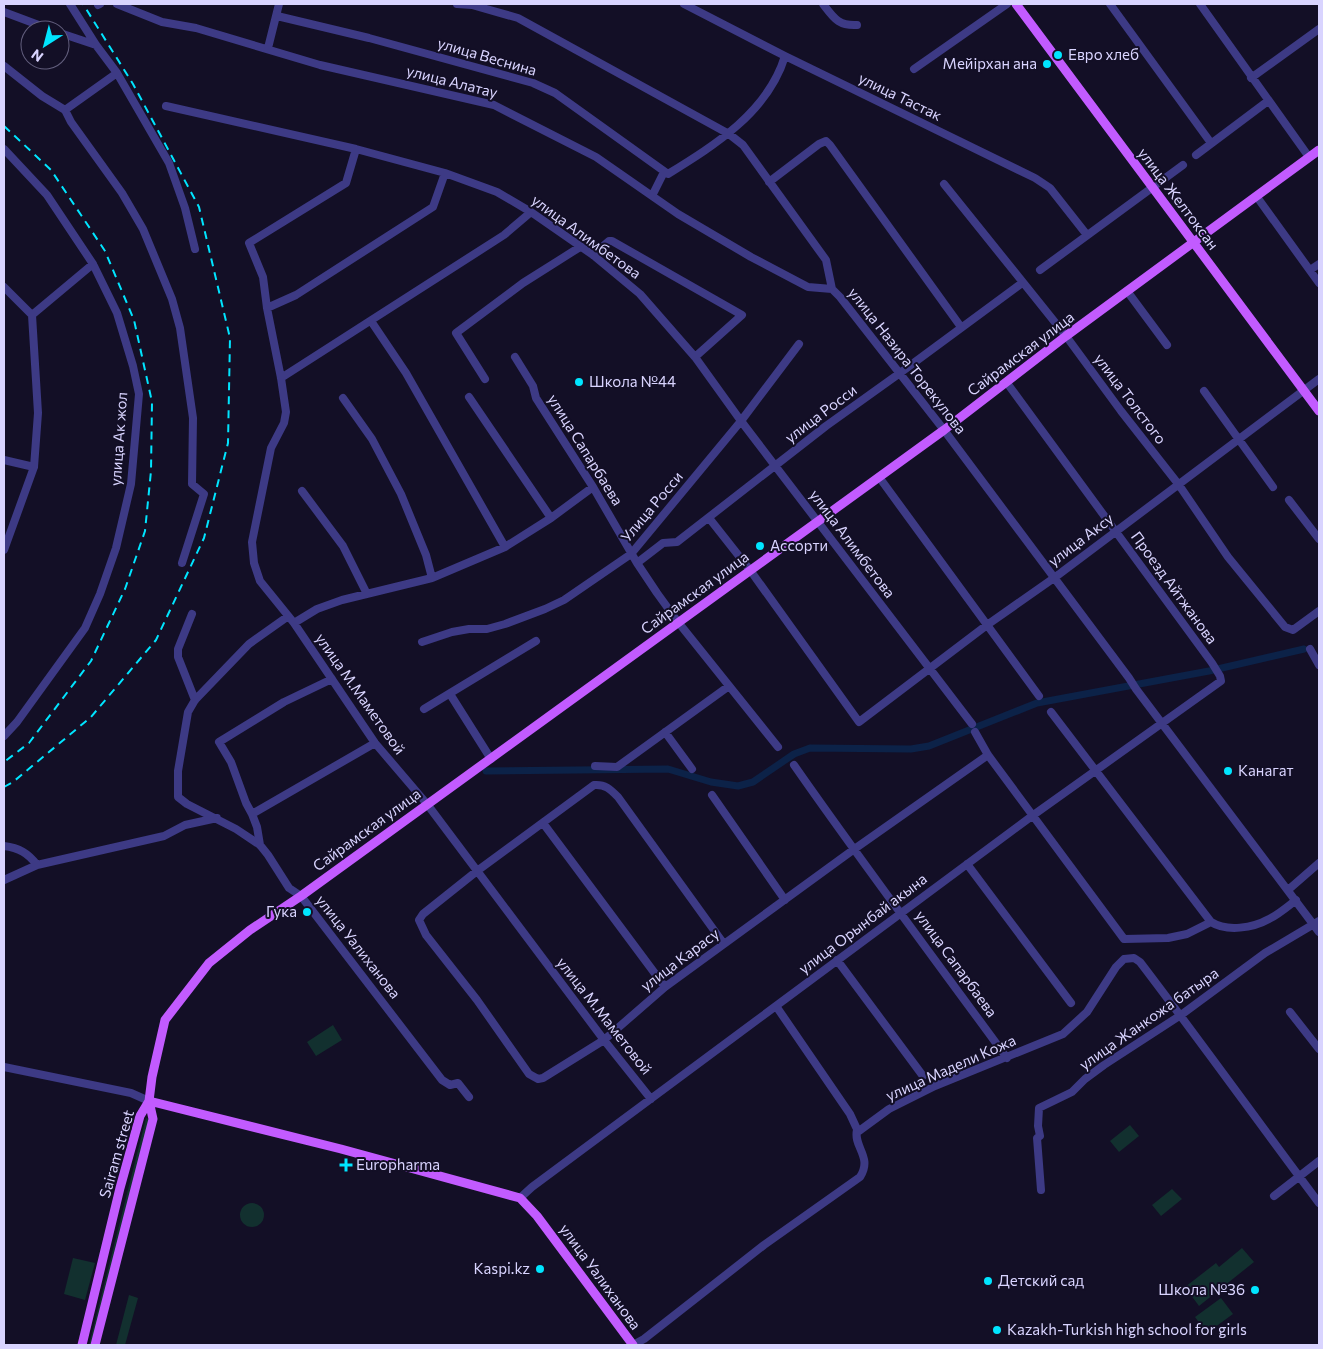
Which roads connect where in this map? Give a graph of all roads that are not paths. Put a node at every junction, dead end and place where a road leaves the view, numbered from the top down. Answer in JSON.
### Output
{"nodes":[{"id":1,"x":70,"y":4,"type":"edge"},
{"id":2,"x":117,"y":4,"type":"edge"},
{"id":3,"x":279,"y":4,"type":"edge"},
{"id":4,"x":457,"y":4,"type":"edge"},
{"id":5,"x":684,"y":4,"type":"edge"},
{"id":6,"x":823,"y":4,"type":"edge"},
{"id":7,"x":1007,"y":4,"type":"edge"},
{"id":8,"x":1016,"y":4,"type":"edge"},
{"id":9,"x":1110,"y":4,"type":"edge"},
{"id":10,"x":1204,"y":5,"type":"edge"},
{"id":11,"x":4,"y":12,"type":"edge"},
{"id":12,"x":277,"y":16,"type":"junction"},
{"id":13,"x":25,"y":20,"type":"edge"},
{"id":14,"x":857,"y":25,"type":"dead end"},
{"id":15,"x":1319,"y":29,"type":"edge"},
{"id":16,"x":70,"y":37,"type":"edge"},
{"id":17,"x":96,"y":46,"type":"junction"},
{"id":18,"x":268,"y":48,"type":"junction"},
{"id":19,"x":785,"y":56,"type":"junction"},
{"id":20,"x":4,"y":66,"type":"edge"},
{"id":21,"x":914,"y":69,"type":"dead end"},
{"id":22,"x":117,"y":73,"type":"junction"},
{"id":23,"x":1251,"y":78,"type":"junction"},
{"id":24,"x":1268,"y":101,"type":"junction"},
{"id":25,"x":166,"y":106,"type":"dead end"},
{"id":26,"x":65,"y":110,"type":"junction"},
{"id":27,"x":729,"y":134,"type":"junction"},
{"id":28,"x":1211,"y":143,"type":"junction"},
{"id":29,"x":4,"y":149,"type":"edge"},
{"id":30,"x":356,"y":149,"type":"junction"},
{"id":31,"x":1319,"y":150,"type":"edge"},
{"id":32,"x":1196,"y":155,"type":"dead end"},
{"id":33,"x":1310,"y":158,"type":"junction"},
{"id":34,"x":1182,"y":164,"type":"dead end"},
{"id":35,"x":444,"y":173,"type":"junction"},
{"id":36,"x":666,"y":173,"type":"junction"},
{"id":37,"x":769,"y":182,"type":"junction"},
{"id":38,"x":944,"y":184,"type":"dead end"},
{"id":39,"x":1152,"y":187,"type":"junction"},
{"id":40,"x":652,"y":196,"type":"junction"},
{"id":41,"x":1257,"y":197,"type":"junction"},
{"id":42,"x":531,"y":212,"type":"junction"},
{"id":43,"x":1087,"y":236,"type":"junction"},
{"id":44,"x":1194,"y":243,"type":"junction"},
{"id":45,"x":580,"y":247,"type":"junction"},
{"id":46,"x":195,"y":249,"type":"dead end"},
{"id":47,"x":593,"y":255,"type":"junction"},
{"id":48,"x":93,"y":264,"type":"junction"},
{"id":49,"x":1319,"y":264,"type":"edge"},
{"id":50,"x":1040,"y":270,"type":"dead end"},
{"id":51,"x":1310,"y":270,"type":"junction"},
{"id":52,"x":1022,"y":283,"type":"junction"},
{"id":53,"x":1319,"y":283,"type":"edge"},
{"id":54,"x":4,"y":287,"type":"edge"},
{"id":55,"x":832,"y":289,"type":"junction"},
{"id":56,"x":1128,"y":291,"type":"junction"},
{"id":57,"x":267,"y":308,"type":"junction"},
{"id":58,"x":32,"y":315,"type":"junction"},
{"id":59,"x":371,"y":320,"type":"junction"},
{"id":60,"x":961,"y":327,"type":"junction"},
{"id":61,"x":1066,"y":336,"type":"junction"},
{"id":62,"x":799,"y":344,"type":"dead end"},
{"id":63,"x":1167,"y":345,"type":"dead end"},
{"id":64,"x":515,"y":357,"type":"dead end"},
{"id":65,"x":695,"y":357,"type":"junction"},
{"id":66,"x":900,"y":373,"type":"junction"},
{"id":67,"x":281,"y":378,"type":"junction"},
{"id":68,"x":485,"y":379,"type":"dead end"},
{"id":69,"x":1319,"y":379,"type":"edge"},
{"id":70,"x":1006,"y":383,"type":"junction"},
{"id":71,"x":1204,"y":390,"type":"dead end"},
{"id":72,"x":1304,"y":390,"type":"junction"},
{"id":73,"x":469,"y":397,"type":"dead end"},
{"id":74,"x":343,"y":398,"type":"dead end"},
{"id":75,"x":1319,"y":411,"type":"edge"},
{"id":76,"x":741,"y":421,"type":"junction"},
{"id":77,"x":944,"y":430,"type":"junction"},
{"id":78,"x":1239,"y":438,"type":"junction"},
{"id":79,"x":4,"y":460,"type":"edge"},
{"id":80,"x":775,"y":465,"type":"junction"},
{"id":81,"x":34,"y":467,"type":"junction"},
{"id":82,"x":879,"y":476,"type":"junction"},
{"id":83,"x":1179,"y":485,"type":"junction"},
{"id":84,"x":593,"y":487,"type":"junction"},
{"id":85,"x":1274,"y":487,"type":"dead end"},
{"id":86,"x":302,"y":491,"type":"dead end"},
{"id":87,"x":1289,"y":500,"type":"dead end"},
{"id":88,"x":551,"y":518,"type":"junction"},
{"id":89,"x":708,"y":518,"type":"junction"},
{"id":90,"x":818,"y":521,"type":"junction"},
{"id":91,"x":1115,"y":531,"type":"junction"},
{"id":92,"x":1319,"y":539,"type":"edge"},
{"id":93,"x":505,"y":547,"type":"junction"},
{"id":94,"x":4,"y":550,"type":"edge"},
{"id":95,"x":631,"y":554,"type":"junction"},
{"id":96,"x":182,"y":563,"type":"dead end"},
{"id":97,"x":637,"y":563,"type":"junction"},
{"id":98,"x":750,"y":570,"type":"junction"},
{"id":99,"x":432,"y":578,"type":"junction"},
{"id":100,"x":1054,"y":578,"type":"junction"},
{"id":101,"x":367,"y":594,"type":"junction"},
{"id":102,"x":1319,"y":611,"type":"edge"},
{"id":103,"x":192,"y":614,"type":"dead end"},
{"id":104,"x":287,"y":617,"type":"junction"},
{"id":105,"x":678,"y":622,"type":"junction"},
{"id":106,"x":294,"y":623,"type":"junction"},
{"id":107,"x":987,"y":625,"type":"junction"},
{"id":108,"x":536,"y":641,"type":"dead end"},
{"id":109,"x":422,"y":642,"type":"dead end"},
{"id":110,"x":1310,"y":649,"type":"dead end"},
{"id":111,"x":1319,"y":664,"type":"edge"},
{"id":112,"x":929,"y":668,"type":"junction"},
{"id":113,"x":1220,"y":676,"type":"joint"},
{"id":114,"x":332,"y":679,"type":"junction"},
{"id":115,"x":729,"y":686,"type":"junction"},
{"id":116,"x":450,"y":694,"type":"junction"},
{"id":117,"x":1039,"y":696,"type":"dead end"},
{"id":118,"x":195,"y":700,"type":"junction"},
{"id":119,"x":424,"y":709,"type":"dead end"},
{"id":120,"x":1051,"y":712,"type":"dead end"},
{"id":121,"x":1162,"y":724,"type":"junction"},
{"id":122,"x":665,"y":732,"type":"junction"},
{"id":123,"x":4,"y":736,"type":"edge"},
{"id":124,"x":375,"y":743,"type":"junction"},
{"id":125,"x":778,"y":748,"type":"dead end"},
{"id":126,"x":988,"y":755,"type":"junction"},
{"id":127,"x":491,"y":759,"type":"junction"},
{"id":128,"x":794,"y":765,"type":"dead end"},
{"id":129,"x":595,"y":766,"type":"dead end"},
{"id":130,"x":692,"y":770,"type":"dead end"},
{"id":131,"x":1095,"y":771,"type":"junction"},
{"id":132,"x":712,"y":795,"type":"dead end"},
{"id":133,"x":427,"y":804,"type":"junction"},
{"id":134,"x":252,"y":814,"type":"junction"},
{"id":135,"x":1032,"y":816,"type":"junction"},
{"id":136,"x":217,"y":818,"type":"junction"},
{"id":137,"x":543,"y":823,"type":"junction"},
{"id":138,"x":4,"y":846,"type":"edge"},
{"id":139,"x":260,"y":846,"type":"junction"},
{"id":140,"x":853,"y":850,"type":"junction"},
{"id":141,"x":1319,"y":863,"type":"edge"},
{"id":142,"x":967,"y":864,"type":"junction"},
{"id":143,"x":38,"y":865,"type":"junction"},
{"id":144,"x":477,"y":871,"type":"junction"},
{"id":145,"x":4,"y":880,"type":"edge"},
{"id":146,"x":1288,"y":890,"type":"junction"},
{"id":147,"x":302,"y":896,"type":"junction"},
{"id":148,"x":785,"y":900,"type":"junction"},
{"id":149,"x":1296,"y":900,"type":"junction"},
{"id":150,"x":901,"y":913,"type":"junction"},
{"id":151,"x":1211,"y":922,"type":"junction"},
{"id":152,"x":1318,"y":926,"type":"edge"},
{"id":153,"x":724,"y":944,"type":"junction"},
{"id":154,"x":837,"y":960,"type":"junction"},
{"id":155,"x":666,"y":987,"type":"junction"},
{"id":156,"x":1071,"y":1003,"type":"dead end"},
{"id":157,"x":776,"y":1006,"type":"junction"},
{"id":158,"x":1290,"y":1012,"type":"dead end"},
{"id":159,"x":1180,"y":1015,"type":"junction"},
{"id":160,"x":1316,"y":1038,"type":"edge"},
{"id":161,"x":604,"y":1040,"type":"junction"},
{"id":162,"x":1319,"y":1049,"type":"edge"},
{"id":163,"x":1007,"y":1058,"type":"junction"},
{"id":164,"x":4,"y":1067,"type":"edge"},
{"id":165,"x":923,"y":1076,"type":"dead end"},
{"id":166,"x":469,"y":1097,"type":"dead end"},
{"id":167,"x":651,"y":1099,"type":"junction"},
{"id":168,"x":149,"y":1101,"type":"junction"},
{"id":169,"x":858,"y":1130,"type":"junction"},
{"id":170,"x":1319,"y":1161,"type":"edge"},
{"id":171,"x":1299,"y":1176,"type":"junction"},
{"id":172,"x":1042,"y":1190,"type":"dead end"},
{"id":173,"x":1274,"y":1196,"type":"dead end"},
{"id":174,"x":520,"y":1198,"type":"junction"},
{"id":175,"x":1319,"y":1203,"type":"edge"},
{"id":176,"x":82,"y":1345,"type":"edge"},
{"id":177,"x":95,"y":1345,"type":"edge"},
{"id":178,"x":633,"y":1345,"type":"edge"}],
"edges":[{"from":1,"to":17,"type":"street"},
{"from":2,"to":18,"type":"street","name":"улица Алатау"},
{"from":3,"to":12,"type":"street"},
{"from":4,"to":27,"type":"street","name":"улица Назира Торекулова"},
{"from":5,"to":19,"type":"street","name":"улица Тастак"},
{"from":6,"to":14,"type":"street"},
{"from":7,"to":21,"type":"street"},
{"from":8,"to":39,"type":"main road","name":"улица Желтоксан"},
{"from":9,"to":28,"type":"street"},
{"from":10,"to":23,"type":"street"},
{"from":11,"to":13,"type":"street"},
{"from":12,"to":18,"type":"street"},
{"from":12,"to":36,"type":"street","name":"улица Веснина"},
{"from":15,"to":23,"type":"street"},
{"from":16,"to":17,"type":"street"},
{"from":17,"to":22,"type":"street"},
{"from":18,"to":40,"type":"street","name":"улица Алатау"},
{"from":19,"to":27,"type":"street"},
{"from":19,"to":43,"type":"street","name":"улица Тастак"},
{"from":20,"to":26,"type":"street"},
{"from":22,"to":26,"type":"street"},
{"from":22,"to":46,"type":"street"},
{"from":23,"to":24,"type":"street"},
{"from":24,"to":28,"type":"street"},
{"from":24,"to":33,"type":"street"},
{"from":25,"to":30,"type":"street","name":"улица Алимбетова"},
{"from":26,"to":96,"type":"street"},
{"from":27,"to":36,"type":"street"},
{"from":27,"to":37,"type":"street","name":"улица Назира Торекулова"},
{"from":28,"to":32,"type":"street"},
{"from":29,"to":48,"type":"street","name":"улица Ак жол"},
{"from":30,"to":35,"type":"street","name":"улица Алимбетова"},
{"from":30,"to":57,"type":"street","name":"улица М.Маметовой"},
{"from":31,"to":33,"type":"main road","name":"Сайрамская улица"},
{"from":33,"to":41,"type":"main road","name":"Сайрамская улица"},
{"from":34,"to":39,"type":"street"},
{"from":35,"to":42,"type":"street","name":"улица Алимбетова"},
{"from":35,"to":57,"type":"street"},
{"from":36,"to":40,"type":"street"},
{"from":37,"to":55,"type":"street","name":"улица Назира Торекулова"},
{"from":37,"to":60,"type":"street"},
{"from":38,"to":52,"type":"street","name":"улица Толстого"},
{"from":39,"to":43,"type":"street"},
{"from":39,"to":44,"type":"main road","name":"улица Желтоксан"},
{"from":40,"to":55,"type":"street","name":"улица Алатау"},
{"from":41,"to":44,"type":"main road","name":"Сайрамская улица"},
{"from":41,"to":51,"type":"street"},
{"from":42,"to":45,"type":"street","name":"улица Алимбетова"},
{"from":42,"to":59,"type":"street"},
{"from":43,"to":50,"type":"street"},
{"from":44,"to":56,"type":"main road","name":"Сайрамская улица"},
{"from":44,"to":72,"type":"main road","name":"улица Желтоксан"},
{"from":45,"to":47,"type":"street","name":"улица Алимбетова"},
{"from":45,"to":68,"type":"street"},
{"from":47,"to":65,"type":"street","name":"улица Алимбетова"},
{"from":47,"to":65,"type":"street"},
{"from":48,"to":58,"type":"street"},
{"from":48,"to":123,"type":"street","name":"улица Ак жол"},
{"from":49,"to":51,"type":"street"},
{"from":51,"to":53,"type":"street"},
{"from":52,"to":60,"type":"street","name":"улица Росси"},
{"from":52,"to":61,"type":"street","name":"улица Толстого"},
{"from":54,"to":58,"type":"street"},
{"from":55,"to":66,"type":"street","name":"улица Назира Торекулова"},
{"from":56,"to":61,"type":"main road","name":"Сайрамская улица"},
{"from":56,"to":63,"type":"street"},
{"from":57,"to":67,"type":"street","name":"улица М.Маметовой"},
{"from":58,"to":81,"type":"street"},
{"from":59,"to":67,"type":"street"},
{"from":59,"to":93,"type":"street"},
{"from":60,"to":66,"type":"street","name":"улица Росси"},
{"from":61,"to":70,"type":"main road","name":"Сайрамская улица"},
{"from":61,"to":83,"type":"street","name":"улица Толстого"},
{"from":62,"to":76,"type":"street","name":"Улица Росси"},
{"from":64,"to":84,"type":"street","name":"улица Сапарбаева"},
{"from":65,"to":76,"type":"street","name":"улица Алимбетова"},
{"from":66,"to":77,"type":"street","name":"улица Назира Торекулова"},
{"from":66,"to":80,"type":"street","name":"улица Росси"},
{"from":67,"to":104,"type":"street","name":"улица М.Маметовой"},
{"from":69,"to":72,"type":"street","name":"улица Аксу"},
{"from":70,"to":77,"type":"main road","name":"Сайрамская улица"},
{"from":70,"to":91,"type":"street","name":"Проезд Айтжанова"},
{"from":71,"to":78,"type":"street"},
{"from":72,"to":75,"type":"main road","name":"улица Желтоксан"},
{"from":72,"to":78,"type":"street","name":"улица Аксу"},
{"from":73,"to":88,"type":"street"},
{"from":74,"to":99,"type":"street"},
{"from":76,"to":80,"type":"street","name":"улица Алимбетова"},
{"from":76,"to":95,"type":"street","name":"Улица Росси"},
{"from":77,"to":82,"type":"main road","name":"Сайрамская улица"},
{"from":77,"to":100,"type":"street","name":"улица Назира Торекулова"},
{"from":78,"to":83,"type":"street","name":"улица Аксу"},
{"from":78,"to":85,"type":"street"},
{"from":79,"to":81,"type":"street"},
{"from":80,"to":89,"type":"street","name":"улица Росси"},
{"from":80,"to":90,"type":"street","name":"улица Алимбетова"},
{"from":81,"to":94,"type":"street"},
{"from":82,"to":90,"type":"main road","name":"Сайрамская улица"},
{"from":82,"to":107,"type":"street"},
{"from":83,"to":91,"type":"street","name":"улица Аксу"},
{"from":83,"to":102,"type":"street","name":"улица Толстого"},
{"from":84,"to":88,"type":"street"},
{"from":84,"to":95,"type":"street","name":"улица Сапарбаева"},
{"from":86,"to":101,"type":"street"},
{"from":87,"to":92,"type":"street"},
{"from":88,"to":93,"type":"street"},
{"from":89,"to":97,"type":"street","name":"улица Росси"},
{"from":89,"to":98,"type":"street"},
{"from":90,"to":98,"type":"main road","name":"Сайрамская улица"},
{"from":90,"to":112,"type":"street","name":"улица Алимбетова"},
{"from":91,"to":100,"type":"street","name":"улица Аксу"},
{"from":91,"to":113,"type":"street","name":"Проезд Айтжанова"},
{"from":93,"to":99,"type":"street"},
{"from":95,"to":97,"type":"street","name":"улица Сапарбаева"},
{"from":95,"to":109,"type":"street","name":"Улица Росси"},
{"from":97,"to":105,"type":"street","name":"улица Сапарбаева"},
{"from":98,"to":105,"type":"main road","name":"Сайрамская улица"},
{"from":98,"to":112,"type":"street","name":"улица Аксу"},
{"from":99,"to":101,"type":"street"},
{"from":100,"to":107,"type":"street","name":"улица Аксу"},
{"from":100,"to":121,"type":"street","name":"улица Назира Торекулова"},
{"from":101,"to":106,"type":"street"},
{"from":103,"to":118,"type":"street"},
{"from":104,"to":106,"type":"street","name":"улица М.Маметовой"},
{"from":104,"to":118,"type":"street","name":"улица Уалиханова"},
{"from":105,"to":115,"type":"street","name":"улица Сапарбаева"},
{"from":105,"to":127,"type":"main road","name":"Сайрамская улица"},
{"from":106,"to":114,"type":"street","name":"улица М.Маметовой"},
{"from":107,"to":112,"type":"street","name":"улица Аксу"},
{"from":107,"to":117,"type":"street"},
{"from":108,"to":116,"type":"street"},
{"from":110,"to":111,"type":"street"},
{"from":112,"to":126,"type":"street","name":"улица Алимбетова"},
{"from":113,"to":121,"type":"street","name":"улица Орынбай акына"},
{"from":114,"to":124,"type":"street","name":"улица М.Маметовой"},
{"from":114,"to":134,"type":"street"},
{"from":115,"to":122,"type":"street"},
{"from":115,"to":125,"type":"street","name":"улица Сапарбаева"},
{"from":116,"to":119,"type":"street"},
{"from":116,"to":127,"type":"street"},
{"from":118,"to":136,"type":"street","name":"улица Уалиханова"},
{"from":120,"to":131,"type":"street"},
{"from":121,"to":131,"type":"street","name":"улица Орынбай акына"},
{"from":121,"to":146,"type":"street","name":"улица Назира Торекулова"},
{"from":122,"to":129,"type":"street"},
{"from":122,"to":130,"type":"street"},
{"from":124,"to":133,"type":"street","name":"улица М.Маметовой"},
{"from":124,"to":134,"type":"street"},
{"from":126,"to":135,"type":"street","name":"улица Алимбетова"},
{"from":126,"to":140,"type":"street","name":"улица Карасу"},
{"from":127,"to":133,"type":"main road","name":"Сайрамская улица"},
{"from":128,"to":140,"type":"street","name":"улица Сапарбаева"},
{"from":131,"to":135,"type":"street","name":"улица Орынбай акына"},
{"from":131,"to":151,"type":"street"},
{"from":132,"to":148,"type":"street"},
{"from":133,"to":144,"type":"street","name":"улица М.Маметовой"},
{"from":133,"to":147,"type":"main road","name":"Сайрамская улица"},
{"from":134,"to":139,"type":"street"},
{"from":135,"to":142,"type":"street","name":"улица Орынбай акына"},
{"from":135,"to":151,"type":"street","name":"улица Алимбетова"},
{"from":136,"to":139,"type":"street","name":"улица Уалиханова"},
{"from":136,"to":143,"type":"street"},
{"from":137,"to":144,"type":"street"},
{"from":137,"to":153,"type":"street"},
{"from":137,"to":155,"type":"street"},
{"from":138,"to":143,"type":"street"},
{"from":139,"to":147,"type":"street","name":"улица Уалиханова"},
{"from":140,"to":148,"type":"street","name":"улица Карасу"},
{"from":140,"to":150,"type":"street","name":"улица Сапарбаева"},
{"from":141,"to":146,"type":"street"},
{"from":142,"to":150,"type":"street","name":"улица Орынбай акына"},
{"from":142,"to":156,"type":"street"},
{"from":143,"to":145,"type":"street"},
{"from":144,"to":161,"type":"street","name":"улица М.Маметовой"},
{"from":144,"to":161,"type":"street","name":"улица Карасу"},
{"from":146,"to":149,"type":"street","name":"улица Назира Торекулова"},
{"from":147,"to":166,"type":"street","name":"улица Уалиханова"},
{"from":147,"to":168,"type":"main road","name":"Сайрамская улица"},
{"from":148,"to":153,"type":"street","name":"улица Карасу"},
{"from":149,"to":151,"type":"street"},
{"from":149,"to":152,"type":"street","name":"улица Назира Торекулова"},
{"from":150,"to":154,"type":"street","name":"улица Орынбай акына"},
{"from":150,"to":163,"type":"street","name":"улица Сапарбаева"},
{"from":152,"to":159,"type":"street","name":"улица Жанкожа батыра"},
{"from":153,"to":155,"type":"street","name":"улица Карасу"},
{"from":154,"to":157,"type":"street","name":"улица Орынбай акына"},
{"from":154,"to":165,"type":"street"},
{"from":155,"to":161,"type":"street","name":"улица Карасу"},
{"from":157,"to":167,"type":"street","name":"улица Орынбай акына"},
{"from":157,"to":169,"type":"street"},
{"from":158,"to":160,"type":"street"},
{"from":159,"to":163,"type":"street","name":"улица Мадели Кожа"},
{"from":159,"to":171,"type":"street"},
{"from":159,"to":172,"type":"street","name":"улица Жанкожа батыра"},
{"from":160,"to":162,"type":"street"},
{"from":161,"to":167,"type":"street","name":"улица М.Маметовой"},
{"from":163,"to":169,"type":"street","name":"улица Мадели Кожа"},
{"from":164,"to":168,"type":"street"},
{"from":167,"to":174,"type":"street","name":"улица Орынбай акына"},
{"from":168,"to":174,"type":"main road"},
{"from":168,"to":176,"type":"main road","name":"Sairam street"},
{"from":168,"to":177,"type":"main road","name":"Sairam street"},
{"from":169,"to":178,"type":"street"},
{"from":170,"to":171,"type":"street"},
{"from":171,"to":173,"type":"street"},
{"from":171,"to":175,"type":"street"},
{"from":174,"to":178,"type":"main road","name":"улица Уалиханова"}]}
